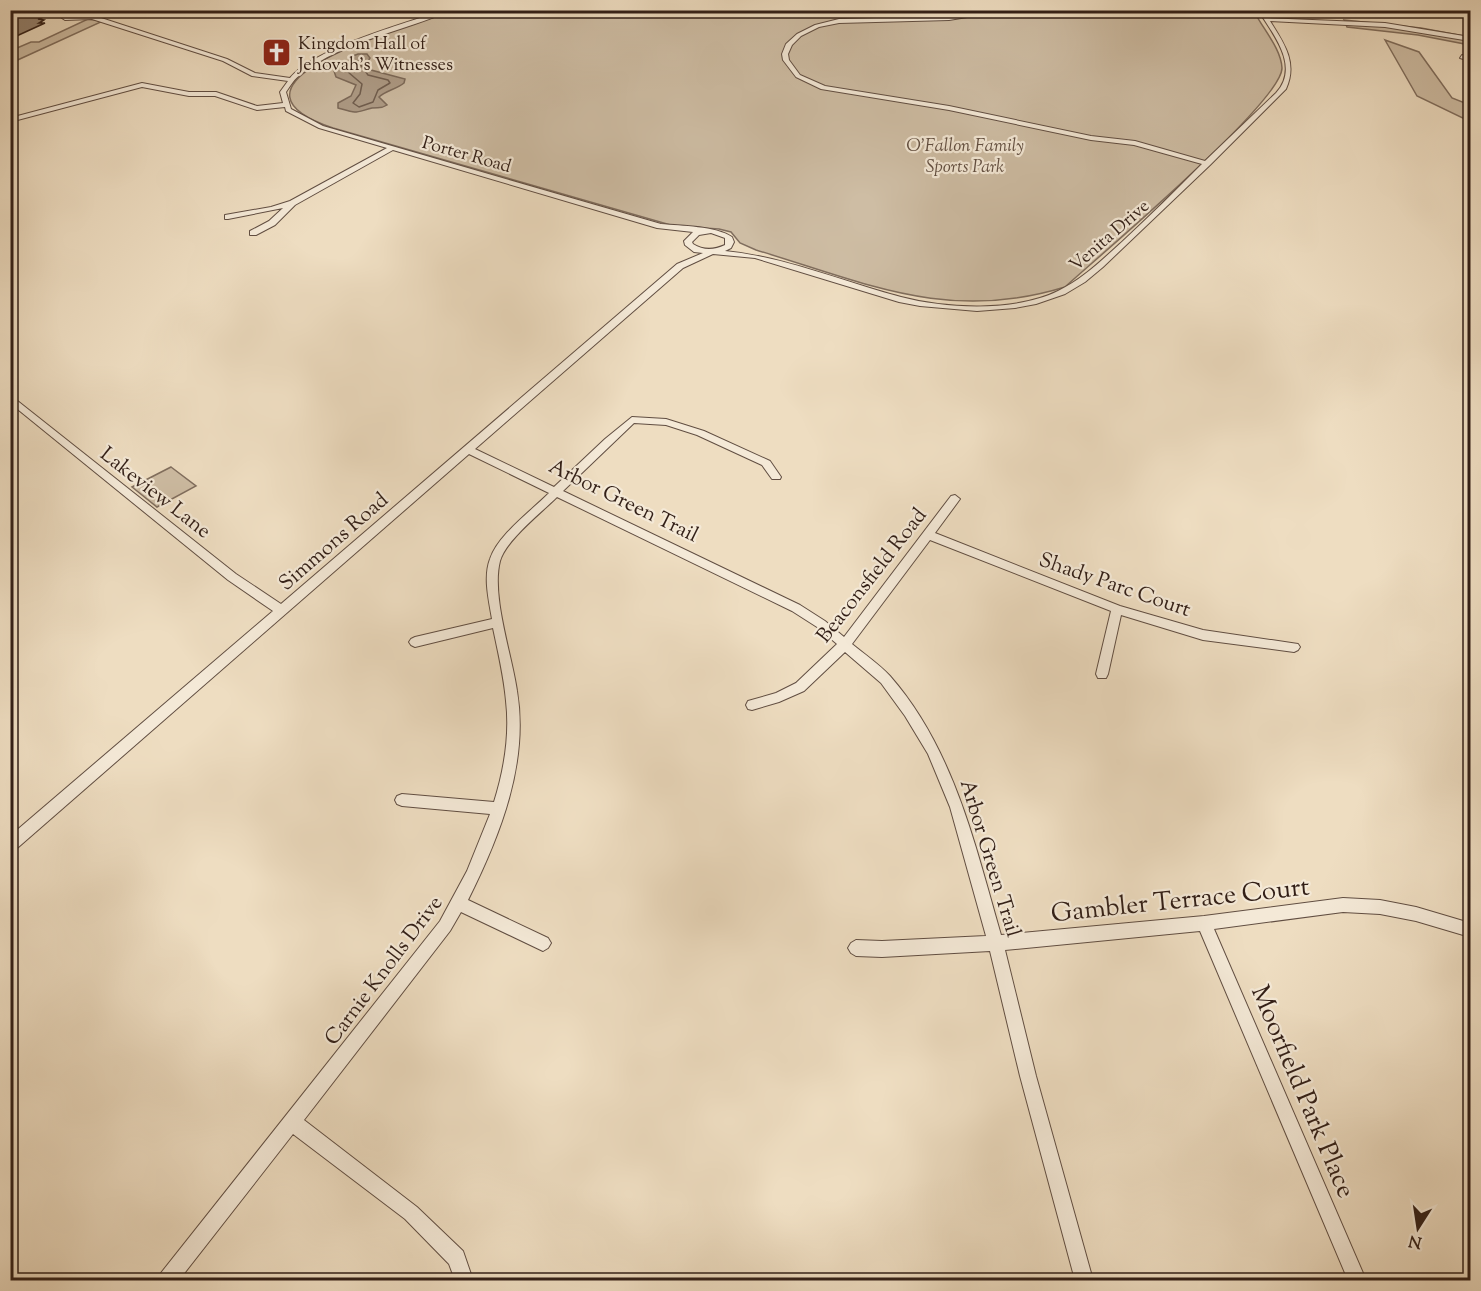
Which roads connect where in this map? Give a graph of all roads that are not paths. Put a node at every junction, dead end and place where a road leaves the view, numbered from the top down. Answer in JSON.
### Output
{"nodes":[{"id":1,"x":52,"y":10,"type":"edge"},
{"id":2,"x":81,"y":10,"type":"edge"},
{"id":3,"x":411,"y":10,"type":"edge"},
{"id":4,"x":449,"y":10,"type":"edge"},
{"id":5,"x":1007,"y":10,"type":"edge"},
{"id":6,"x":1260,"y":10,"type":"edge"},
{"id":7,"x":433,"y":16,"type":"junction"},
{"id":8,"x":93,"y":17,"type":"junction"},
{"id":9,"x":879,"y":19,"type":"junction"},
{"id":10,"x":1265,"y":19,"type":"junction"},
{"id":11,"x":1470,"y":39,"type":"edge"},
{"id":12,"x":1462,"y":57,"type":"dead end"},
{"id":13,"x":1470,"y":59,"type":"edge"},
{"id":14,"x":290,"y":80,"type":"junction"},
{"id":15,"x":844,"y":92,"type":"junction"},
{"id":16,"x":285,"y":105,"type":"junction"},
{"id":17,"x":10,"y":120,"type":"edge"},
{"id":18,"x":392,"y":148,"type":"junction"},
{"id":19,"x":1208,"y":164,"type":"junction"},
{"id":20,"x":292,"y":203,"type":"junction"},
{"id":21,"x":228,"y":217,"type":"dead end"},
{"id":22,"x":660,"y":226,"type":"junction"},
{"id":23,"x":705,"y":231,"type":"junction"},
{"id":24,"x":253,"y":233,"type":"dead end"},
{"id":25,"x":730,"y":242,"type":"junction"},
{"id":26,"x":689,"y":243,"type":"junction"},
{"id":27,"x":715,"y":251,"type":"junction"},
{"id":28,"x":756,"y":256,"type":"junction"},
{"id":29,"x":680,"y":266,"type":"junction"},
{"id":30,"x":10,"y":398,"type":"edge"},
{"id":31,"x":468,"y":450,"type":"junction"},
{"id":32,"x":776,"y":477,"type":"dead end"},
{"id":33,"x":557,"y":490,"type":"junction"},
{"id":34,"x":955,"y":499,"type":"dead end"},
{"id":35,"x":928,"y":535,"type":"junction"},
{"id":36,"x":1117,"y":609,"type":"junction"},
{"id":37,"x":282,"y":611,"type":"junction"},
{"id":38,"x":499,"y":622,"type":"junction"},
{"id":39,"x":415,"y":642,"type":"dead end"},
{"id":40,"x":845,"y":644,"type":"junction"},
{"id":41,"x":1294,"y":646,"type":"dead end"},
{"id":42,"x":1102,"y":674,"type":"dead end"},
{"id":43,"x":752,"y":705,"type":"dead end"},
{"id":44,"x":402,"y":800,"type":"dead end"},
{"id":45,"x":498,"y":809,"type":"junction"},
{"id":46,"x":10,"y":845,"type":"edge"},
{"id":47,"x":459,"y":903,"type":"junction"},
{"id":48,"x":1204,"y":922,"type":"junction"},
{"id":49,"x":1470,"y":930,"type":"edge"},
{"id":50,"x":543,"y":943,"type":"dead end"},
{"id":51,"x":996,"y":943,"type":"junction"},
{"id":52,"x":856,"y":948,"type":"dead end"},
{"id":53,"x":293,"y":1123,"type":"junction"},
{"id":54,"x":168,"y":1281,"type":"edge"},
{"id":55,"x":464,"y":1281,"type":"edge"},
{"id":56,"x":1084,"y":1281,"type":"edge"},
{"id":57,"x":1357,"y":1281,"type":"edge"}],
"edges":[{"from":1,"to":8,"type":"street"},
{"from":2,"to":8,"type":"street"},
{"from":3,"to":7,"type":"street"},
{"from":4,"to":7,"type":"street"},
{"from":5,"to":9,"type":"street"},
{"from":6,"to":10,"type":"street","name":"Venita Drive"},
{"from":7,"to":14,"type":"street"},
{"from":8,"to":14,"type":"street"},
{"from":9,"to":15,"type":"street"},
{"from":9,"to":15,"type":"street"},
{"from":10,"to":11,"type":"street"},
{"from":10,"to":19,"type":"street","name":"Venita Drive"},
{"from":12,"to":13,"type":"street"},
{"from":14,"to":16,"type":"street"},
{"from":15,"to":19,"type":"street"},
{"from":16,"to":17,"type":"street"},
{"from":16,"to":18,"type":"street","name":"Porter Road"},
{"from":18,"to":20,"type":"street"},
{"from":18,"to":22,"type":"street","name":"Porter Road"},
{"from":19,"to":28,"type":"street","name":"Venita Drive"},
{"from":20,"to":21,"type":"street"},
{"from":20,"to":24,"type":"street"},
{"from":22,"to":23,"type":"street","name":"Porter Road"},
{"from":22,"to":26,"type":"street","name":"Porter Road"},
{"from":23,"to":25,"type":"street","name":"Venita Drive"},
{"from":23,"to":26,"type":"street"},
{"from":25,"to":27,"type":"street","name":"Simmons Road"},
{"from":25,"to":28,"type":"street","name":"Venita Drive"},
{"from":26,"to":27,"type":"street","name":"Venita Drive"},
{"from":26,"to":29,"type":"street","name":"Simmons Road"},
{"from":27,"to":28,"type":"street","name":"Venita Drive"},
{"from":27,"to":29,"type":"street","name":"Simmons Road"},
{"from":29,"to":31,"type":"street","name":"Simmons Road"},
{"from":30,"to":37,"type":"street","name":"Lakeview Lane"},
{"from":31,"to":33,"type":"street","name":"Arbor Green Trail"},
{"from":31,"to":37,"type":"street","name":"Simmons Road"},
{"from":32,"to":33,"type":"street","name":"Carnie Knolls Drive"},
{"from":33,"to":38,"type":"street","name":"Carnie Knolls Drive"},
{"from":33,"to":40,"type":"street","name":"Arbor Green Trail"},
{"from":34,"to":35,"type":"street","name":"Beaconsfield Road"},
{"from":35,"to":36,"type":"street","name":"Shady Parc Court"},
{"from":35,"to":40,"type":"street","name":"Beaconsfield Road"},
{"from":36,"to":41,"type":"street","name":"Shady Parc Court"},
{"from":36,"to":42,"type":"street"},
{"from":37,"to":46,"type":"street","name":"Simmons Road"},
{"from":38,"to":39,"type":"street"},
{"from":38,"to":45,"type":"street","name":"Carnie Knolls Drive"},
{"from":40,"to":43,"type":"street","name":"Beaconsfield Road"},
{"from":40,"to":51,"type":"street","name":"Arbor Green Trail"},
{"from":44,"to":45,"type":"street"},
{"from":45,"to":47,"type":"street","name":"Carnie Knolls Drive"},
{"from":47,"to":50,"type":"street"},
{"from":47,"to":53,"type":"street","name":"Carnie Knolls Drive"},
{"from":48,"to":49,"type":"street","name":"Gambler Terrace Court"},
{"from":48,"to":51,"type":"street","name":"Gambler Terrace Court"},
{"from":48,"to":57,"type":"street","name":"Moorfield Park Place"},
{"from":51,"to":52,"type":"street","name":"Gambler Terrace Court"},
{"from":51,"to":56,"type":"street","name":"Arbor Green Trail"},
{"from":53,"to":54,"type":"street","name":"Carnie Knolls Drive"},
{"from":53,"to":55,"type":"street"}]}
